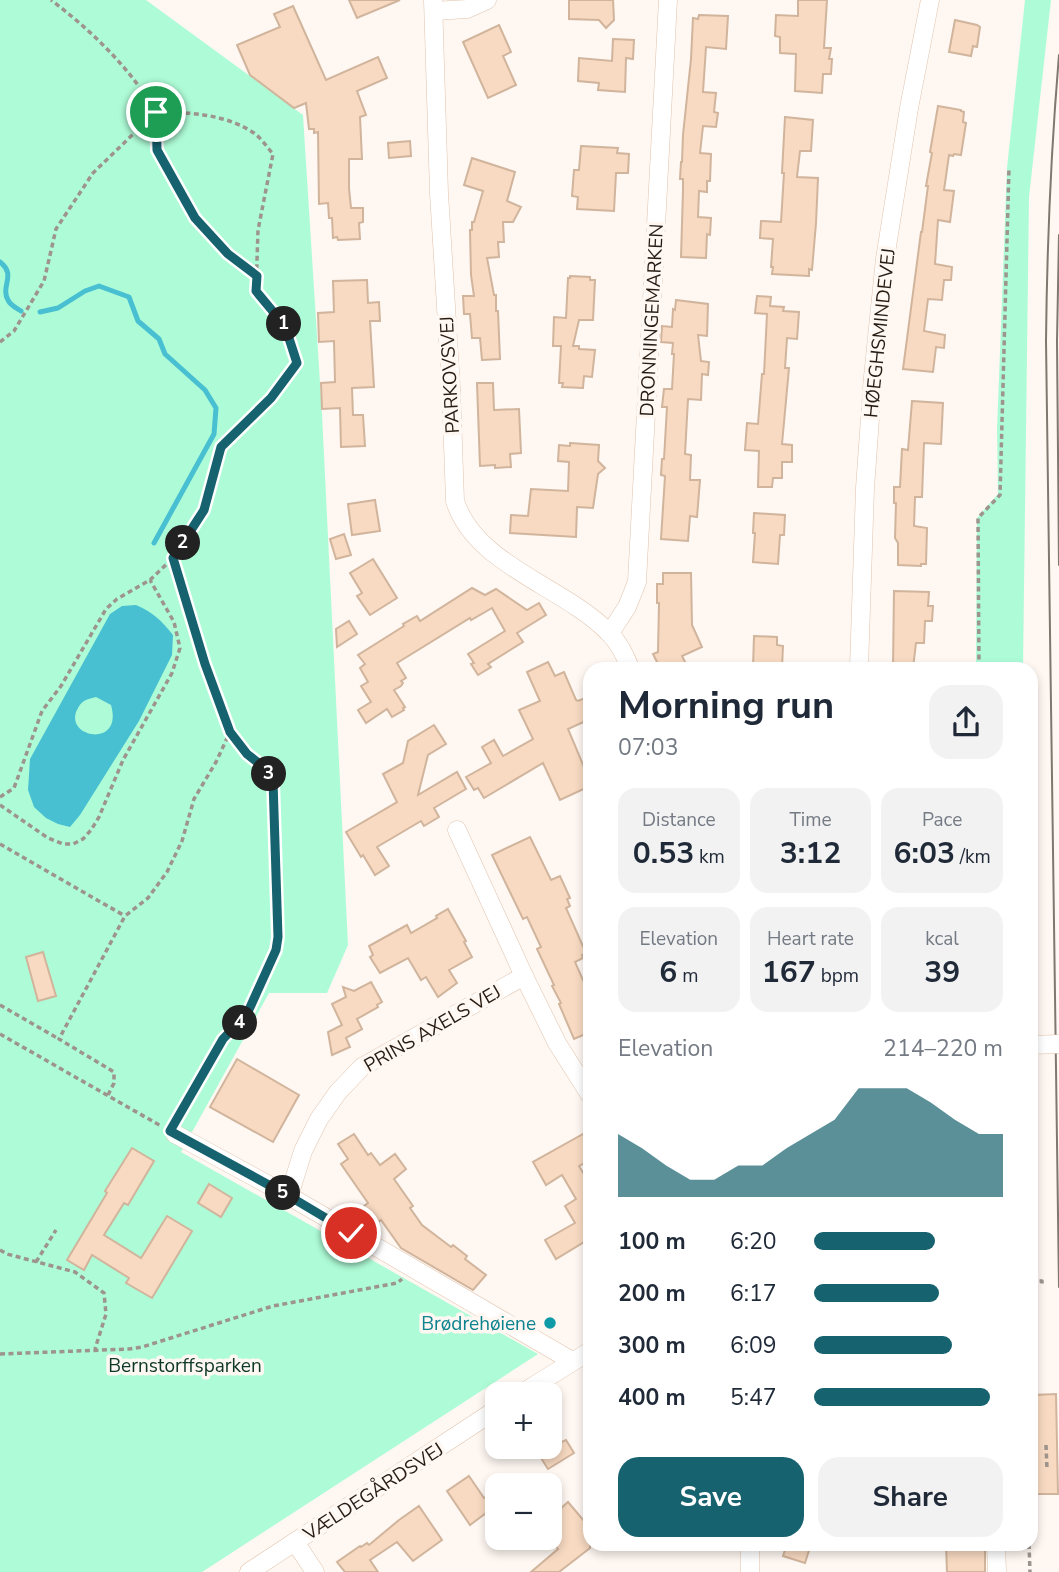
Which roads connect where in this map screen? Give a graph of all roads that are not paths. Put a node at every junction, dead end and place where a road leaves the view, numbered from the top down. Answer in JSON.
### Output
{"nodes":[{"id":1,"x":487,"y":0,"type":"edge"},
{"id":2,"x":668,"y":0,"type":"edge"},
{"id":3,"x":930,"y":0,"type":"edge"},
{"id":4,"x":433,"y":6,"type":"edge"},
{"id":5,"x":610,"y":633,"type":"junction"},
{"id":6,"x":628,"y":662,"type":"edge"},
{"id":7,"x":859,"y":662,"type":"edge"},
{"id":8,"x":457,"y":830,"type":"dead end"},
{"id":9,"x":524,"y":976,"type":"junction"},
{"id":10,"x":1038,"y":1045,"type":"edge"},
{"id":11,"x":1059,"y":1045,"type":"edge"},
{"id":12,"x":583,"y":1084,"type":"edge"},
{"id":13,"x":172,"y":1133,"type":"road end"},
{"id":14,"x":289,"y":1196,"type":"junction"},
{"id":15,"x":583,"y":1355,"type":"edge"},
{"id":16,"x":572,"y":1361,"type":"junction"},
{"id":17,"x":539,"y":1382,"type":"edge"},
{"id":18,"x":485,"y":1417,"type":"edge"},
{"id":19,"x":295,"y":1542,"type":"junction"},
{"id":20,"x":750,"y":1551,"type":"edge"},
{"id":21,"x":996,"y":1551,"type":"edge"},
{"id":22,"x":249,"y":1572,"type":"edge"},
{"id":23,"x":315,"y":1572,"type":"edge"},
{"id":24,"x":750,"y":1572,"type":"edge"},
{"id":25,"x":997,"y":1572,"type":"edge"}],
"edges":[{"from":1,"to":4,"type":"street"},
{"from":2,"to":5,"type":"street","name":"DRONNINGEMARKEN"},
{"from":3,"to":7,"type":"street","name":"HØEGHSMINDEVEJ"},
{"from":4,"to":5,"type":"street","name":"PARKOVSVEJ"},
{"from":5,"to":6,"type":"street","name":"PARKOVSVEJ"},
{"from":8,"to":9,"type":"street","name":"PRINS AXELS VEJ"},
{"from":9,"to":12,"type":"street","name":"PRINS AXELS VEJ"},
{"from":9,"to":14,"type":"street","name":"PRINS AXELS VEJ"},
{"from":10,"to":11,"type":"street","bridge":true},
{"from":13,"to":14,"type":"street"},
{"from":14,"to":16,"type":"street"},
{"from":15,"to":16,"type":"street"},
{"from":16,"to":17,"type":"street"},
{"from":18,"to":19,"type":"street","name":"VÆLDEGÅRDSVEJ"},
{"from":19,"to":22,"type":"street","name":"VÆLDEGÅRDSVEJ"},
{"from":19,"to":23,"type":"street"},
{"from":20,"to":24,"type":"street"},
{"from":21,"to":25,"type":"street"}]}
